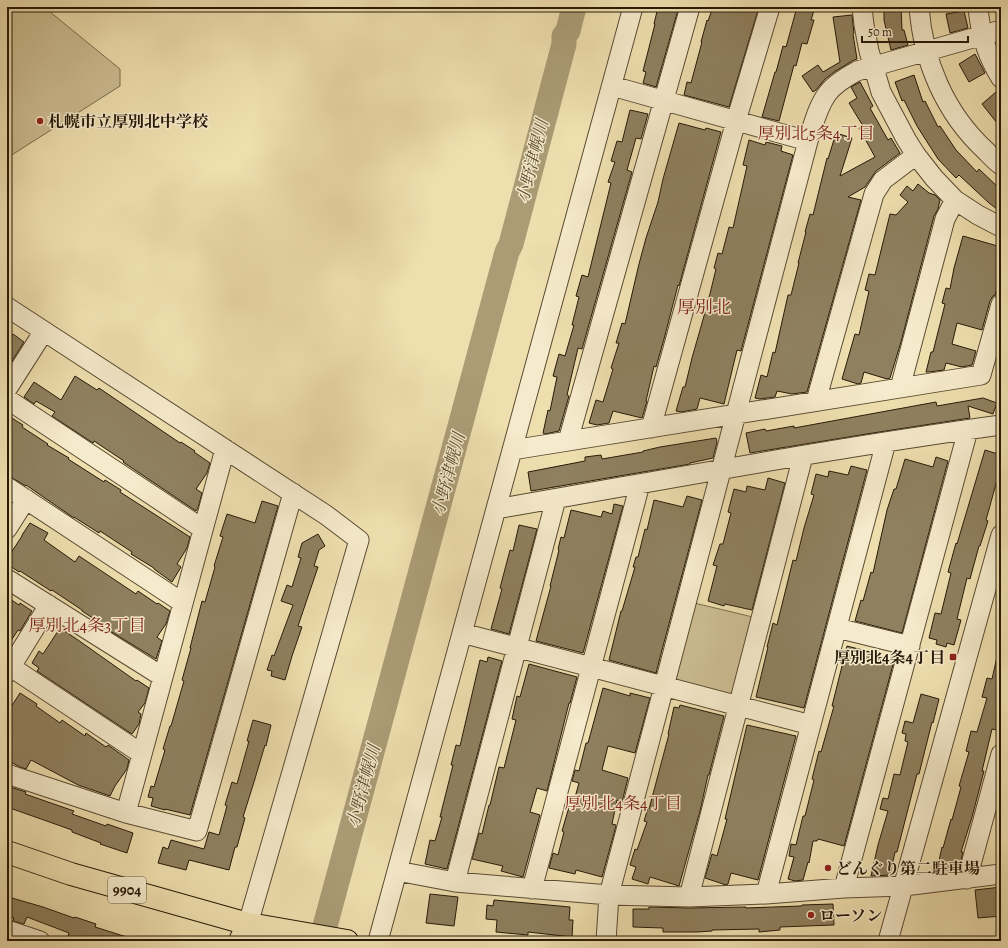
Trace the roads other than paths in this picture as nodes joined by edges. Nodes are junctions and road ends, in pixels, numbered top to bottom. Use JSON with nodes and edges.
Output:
{"nodes":[{"id":1,"x":633,"y":7,"type":"edge"},
{"id":2,"x":690,"y":7,"type":"edge"},
{"id":3,"x":770,"y":7,"type":"edge"},
{"id":4,"x":862,"y":7,"type":"edge"},
{"id":5,"x":919,"y":7,"type":"edge"},
{"id":6,"x":978,"y":7,"type":"edge"},
{"id":7,"x":992,"y":32,"type":"edge"},
{"id":8,"x":926,"y":51,"type":"junction"},
{"id":9,"x":873,"y":66,"type":"junction"},
{"id":10,"x":1001,"y":78,"type":"edge"},
{"id":11,"x":612,"y":86,"type":"junction"},
{"id":12,"x":664,"y":101,"type":"junction"},
{"id":13,"x":736,"y":122,"type":"junction"},
{"id":14,"x":808,"y":141,"type":"junction"},
{"id":15,"x":916,"y":154,"type":"junction"},
{"id":16,"x":1001,"y":165,"type":"edge"},
{"id":17,"x":955,"y":200,"type":"junction"},
{"id":18,"x":1001,"y":227,"type":"edge"},
{"id":19,"x":1001,"y":304,"type":"edge"},
{"id":20,"x":7,"y":307,"type":"edge"},
{"id":21,"x":44,"y":332,"type":"junction"},
{"id":22,"x":7,"y":388,"type":"edge"},
{"id":23,"x":900,"y":388,"type":"junction"},
{"id":24,"x":7,"y":399,"type":"edge"},
{"id":25,"x":816,"y":401,"type":"junction"},
{"id":26,"x":736,"y":414,"type":"junction"},
{"id":27,"x":1001,"y":425,"type":"edge"},
{"id":28,"x":650,"y":428,"type":"junction"},
{"id":29,"x":968,"y":430,"type":"junction"},
{"id":30,"x":568,"y":441,"type":"junction"},
{"id":31,"x":886,"y":442,"type":"junction"},
{"id":32,"x":225,"y":449,"type":"junction"},
{"id":33,"x":512,"y":450,"type":"junction"},
{"id":34,"x":803,"y":456,"type":"junction"},
{"id":35,"x":721,"y":470,"type":"junction"},
{"id":36,"x":640,"y":484,"type":"junction"},
{"id":37,"x":7,"y":487,"type":"edge"},
{"id":38,"x":292,"y":493,"type":"junction"},
{"id":39,"x":26,"y":499,"type":"junction"},
{"id":40,"x":556,"y":499,"type":"junction"},
{"id":41,"x":496,"y":509,"type":"junction"},
{"id":42,"x":7,"y":529,"type":"edge"},
{"id":43,"x":203,"y":529,"type":"junction"},
{"id":44,"x":1001,"y":535,"type":"edge"},
{"id":45,"x":7,"y":579,"type":"edge"},
{"id":46,"x":183,"y":603,"type":"junction"},
{"id":47,"x":49,"y":605,"type":"junction"},
{"id":48,"x":837,"y":628,"type":"junction"},
{"id":49,"x":462,"y":633,"type":"junction"},
{"id":50,"x":910,"y":646,"type":"junction"},
{"id":51,"x":517,"y":647,"type":"junction"},
{"id":52,"x":592,"y":667,"type":"junction"},
{"id":53,"x":9,"y":670,"type":"edge"},
{"id":54,"x":163,"y":677,"type":"junction"},
{"id":55,"x":664,"y":686,"type":"junction"},
{"id":56,"x":738,"y":705,"type":"junction"},
{"id":57,"x":811,"y":725,"type":"junction"},
{"id":58,"x":142,"y":754,"type":"junction"},
{"id":59,"x":1001,"y":754,"type":"edge"},
{"id":60,"x":7,"y":774,"type":"edge"},
{"id":61,"x":126,"y":813,"type":"junction"},
{"id":62,"x":7,"y":852,"type":"edge"},
{"id":63,"x":397,"y":871,"type":"junction"},
{"id":64,"x":1001,"y":874,"type":"edge"},
{"id":65,"x":967,"y":879,"type":"junction"},
{"id":66,"x":455,"y":882,"type":"junction"},
{"id":67,"x":904,"y":886,"type":"junction"},
{"id":68,"x":844,"y":888,"type":"junction"},
{"id":69,"x":532,"y":889,"type":"junction"},
{"id":70,"x":766,"y":894,"type":"junction"},
{"id":71,"x":609,"y":895,"type":"junction"},
{"id":72,"x":689,"y":897,"type":"junction"},
{"id":73,"x":7,"y":930,"type":"edge"},
{"id":74,"x":244,"y":935,"type":"edge"},
{"id":75,"x":40,"y":941,"type":"edge"},
{"id":76,"x":347,"y":941,"type":"edge"},
{"id":77,"x":378,"y":941,"type":"edge"},
{"id":78,"x":606,"y":941,"type":"edge"},
{"id":79,"x":888,"y":941,"type":"edge"}],
"edges":[{"from":1,"to":11,"type":"street"},
{"from":2,"to":12,"type":"street"},
{"from":3,"to":13,"type":"street"},
{"from":4,"to":9,"type":"street"},
{"from":5,"to":8,"type":"street"},
{"from":6,"to":7,"type":"street"},
{"from":7,"to":8,"type":"street"},
{"from":7,"to":10,"type":"street"},
{"from":8,"to":9,"type":"street"},
{"from":8,"to":16,"type":"street"},
{"from":9,"to":14,"type":"street"},
{"from":9,"to":15,"type":"street"},
{"from":11,"to":12,"type":"street"},
{"from":11,"to":33,"type":"street"},
{"from":12,"to":13,"type":"street"},
{"from":12,"to":30,"type":"street"},
{"from":13,"to":14,"type":"street"},
{"from":13,"to":28,"type":"street"},
{"from":14,"to":26,"type":"street"},
{"from":15,"to":17,"type":"street"},
{"from":15,"to":25,"type":"street"},
{"from":17,"to":18,"type":"street"},
{"from":17,"to":23,"type":"street"},
{"from":19,"to":23,"type":"street"},
{"from":20,"to":21,"type":"street"},
{"from":21,"to":22,"type":"street"},
{"from":21,"to":32,"type":"street"},
{"from":23,"to":25,"type":"street"},
{"from":24,"to":43,"type":"street"},
{"from":25,"to":26,"type":"street"},
{"from":26,"to":28,"type":"street"},
{"from":26,"to":35,"type":"street"},
{"from":27,"to":29,"type":"street"},
{"from":28,"to":30,"type":"street"},
{"from":29,"to":31,"type":"street"},
{"from":29,"to":50,"type":"street"},
{"from":30,"to":33,"type":"street"},
{"from":31,"to":34,"type":"street"},
{"from":31,"to":48,"type":"street"},
{"from":32,"to":38,"type":"street"},
{"from":32,"to":43,"type":"street"},
{"from":33,"to":41,"type":"street"},
{"from":34,"to":35,"type":"street"},
{"from":34,"to":56,"type":"street"},
{"from":35,"to":36,"type":"street"},
{"from":35,"to":55,"type":"street"},
{"from":36,"to":40,"type":"street"},
{"from":36,"to":52,"type":"street"},
{"from":37,"to":39,"type":"street"},
{"from":38,"to":61,"type":"street"},
{"from":38,"to":74,"type":"street"},
{"from":39,"to":42,"type":"street"},
{"from":39,"to":46,"type":"street"},
{"from":40,"to":41,"type":"street"},
{"from":40,"to":51,"type":"street"},
{"from":41,"to":49,"type":"street"},
{"from":43,"to":46,"type":"street"},
{"from":44,"to":67,"type":"street"},
{"from":45,"to":47,"type":"street"},
{"from":46,"to":54,"type":"street"},
{"from":47,"to":53,"type":"street"},
{"from":47,"to":54,"type":"street"},
{"from":48,"to":50,"type":"street"},
{"from":48,"to":57,"type":"street"},
{"from":49,"to":51,"type":"street"},
{"from":49,"to":63,"type":"street"},
{"from":50,"to":68,"type":"street"},
{"from":51,"to":52,"type":"street"},
{"from":51,"to":66,"type":"street"},
{"from":52,"to":55,"type":"street"},
{"from":52,"to":69,"type":"street"},
{"from":53,"to":58,"type":"street"},
{"from":54,"to":58,"type":"street"},
{"from":55,"to":56,"type":"street"},
{"from":55,"to":71,"type":"street"},
{"from":56,"to":57,"type":"street"},
{"from":56,"to":72,"type":"street"},
{"from":57,"to":70,"type":"street"},
{"from":58,"to":61,"type":"street"},
{"from":59,"to":65,"type":"street"},
{"from":60,"to":61,"type":"street"},
{"from":62,"to":74,"type":"main road","number":"9904"},
{"from":63,"to":66,"type":"street"},
{"from":63,"to":77,"type":"street"},
{"from":64,"to":65,"type":"street"},
{"from":65,"to":67,"type":"street"},
{"from":66,"to":69,"type":"street"},
{"from":67,"to":68,"type":"street"},
{"from":67,"to":79,"type":"street"},
{"from":68,"to":70,"type":"street"},
{"from":69,"to":71,"type":"street"},
{"from":70,"to":72,"type":"street"},
{"from":71,"to":72,"type":"street"},
{"from":71,"to":78,"type":"street"},
{"from":73,"to":75,"type":"street"},
{"from":74,"to":76,"type":"main road"}]}
